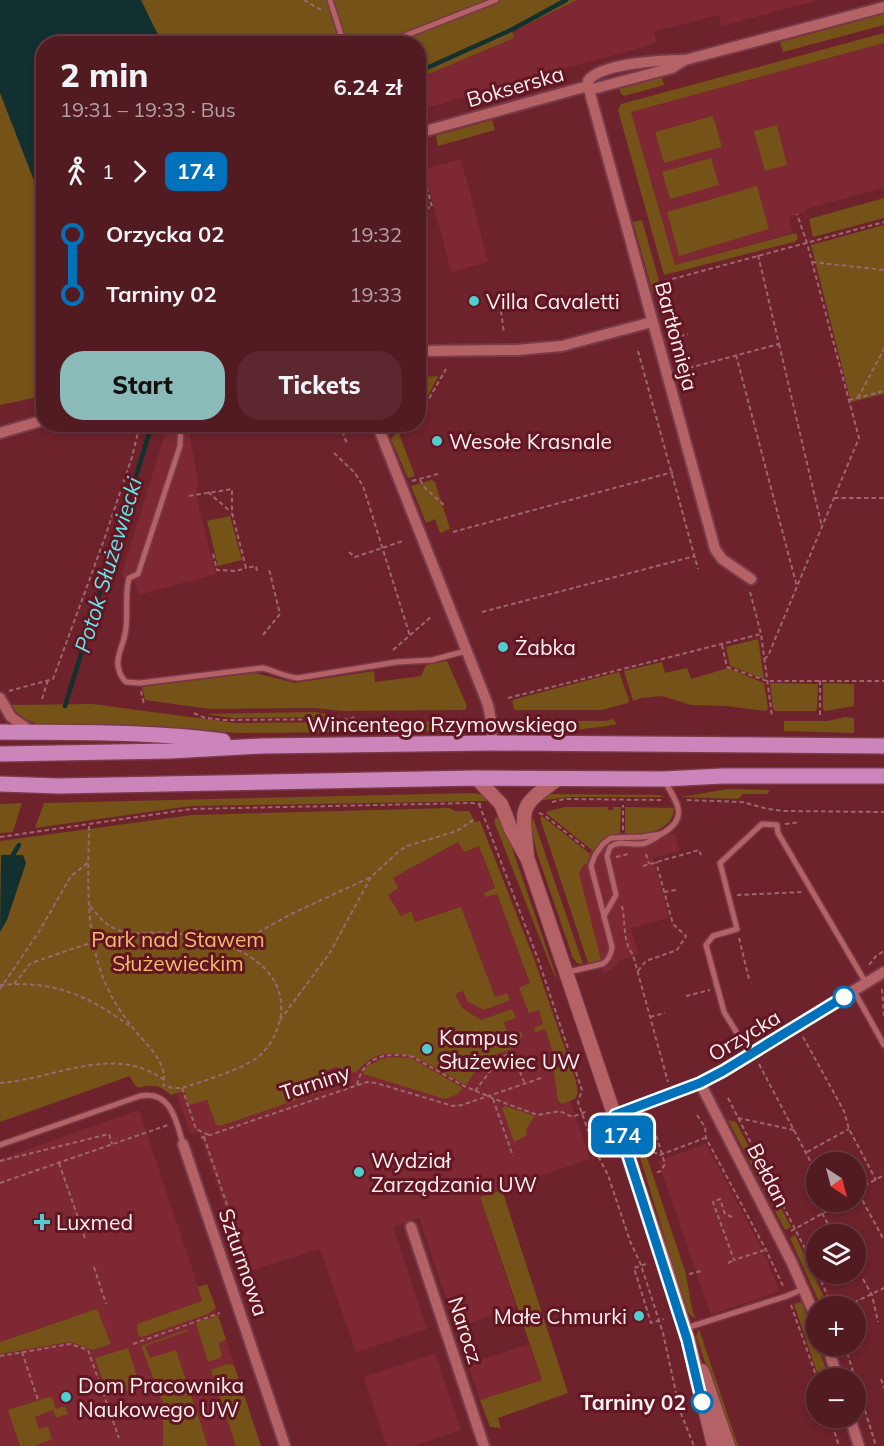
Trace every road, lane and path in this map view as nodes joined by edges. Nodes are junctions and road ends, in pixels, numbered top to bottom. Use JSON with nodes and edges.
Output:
{"nodes":[{"id":1,"x":304,"y":0,"type":"edge"},
{"id":2,"x":330,"y":0,"type":"edge"},
{"id":3,"x":496,"y":0,"type":"edge"},
{"id":4,"x":884,"y":7,"type":"edge"},
{"id":5,"x":334,"y":14,"type":"junction"},
{"id":6,"x":341,"y":36,"type":"edge"},
{"id":7,"x":404,"y":36,"type":"edge"},
{"id":8,"x":588,"y":88,"type":"junction"},
{"id":9,"x":426,"y":131,"type":"edge"},
{"id":10,"x":426,"y":179,"type":"edge"},
{"id":11,"x":426,"y":208,"type":"edge"},
{"id":12,"x":797,"y":214,"type":"dead end"},
{"id":13,"x":884,"y":222,"type":"edge"},
{"id":14,"x":807,"y":243,"type":"junction"},
{"id":15,"x":758,"y":255,"type":"junction"},
{"id":16,"x":812,"y":261,"type":"junction"},
{"id":17,"x":884,"y":270,"type":"edge"},
{"id":18,"x":665,"y":281,"type":"dead end"},
{"id":19,"x":501,"y":311,"type":"dead end"},
{"id":20,"x":652,"y":322,"type":"junction"},
{"id":21,"x":504,"y":333,"type":"dead end"},
{"id":22,"x":688,"y":334,"type":"dead end"},
{"id":23,"x":680,"y":336,"type":"dead end"},
{"id":24,"x":779,"y":344,"type":"junction"},
{"id":25,"x":884,"y":349,"type":"edge"},
{"id":26,"x":426,"y":351,"type":"edge"},
{"id":27,"x":638,"y":351,"type":"dead end"},
{"id":28,"x":736,"y":355,"type":"junction"},
{"id":29,"x":689,"y":368,"type":"dead end"},
{"id":30,"x":446,"y":369,"type":"dead end"},
{"id":31,"x":884,"y":391,"type":"edge"},
{"id":32,"x":858,"y":398,"type":"junction"},
{"id":33,"x":849,"y":400,"type":"junction"},
{"id":34,"x":426,"y":404,"type":"edge"},
{"id":35,"x":36,"y":422,"type":"edge"},
{"id":36,"x":138,"y":432,"type":"edge"},
{"id":37,"x":181,"y":432,"type":"edge"},
{"id":38,"x":343,"y":432,"type":"edge"},
{"id":39,"x":380,"y":432,"type":"edge"},
{"id":40,"x":0,"y":433,"type":"edge"},
{"id":41,"x":347,"y":444,"type":"dead end"},
{"id":42,"x":334,"y":453,"type":"dead end"},
{"id":43,"x":673,"y":472,"type":"junction"},
{"id":44,"x":438,"y":474,"type":"dead end"},
{"id":45,"x":208,"y":492,"type":"junction"},
{"id":46,"x":189,"y":496,"type":"dead end"},
{"id":47,"x":834,"y":498,"type":"junction"},
{"id":48,"x":884,"y":498,"type":"edge"},
{"id":49,"x":445,"y":506,"type":"dead end"},
{"id":50,"x":232,"y":513,"type":"junction"},
{"id":51,"x":822,"y":527,"type":"junction"},
{"id":52,"x":453,"y":532,"type":"dead end"},
{"id":53,"x":403,"y":541,"type":"dead end"},
{"id":54,"x":383,"y":549,"type":"junction"},
{"id":55,"x":349,"y":552,"type":"dead end"},
{"id":56,"x":213,"y":554,"type":"dead end"},
{"id":57,"x":695,"y":556,"type":"junction"},
{"id":58,"x":246,"y":568,"type":"junction"},
{"id":59,"x":269,"y":569,"type":"dead end"},
{"id":60,"x":698,"y":569,"type":"dead end"},
{"id":61,"x":257,"y":571,"type":"dead end"},
{"id":62,"x":748,"y":577,"type":"joint"},
{"id":63,"x":797,"y":587,"type":"junction"},
{"id":64,"x":482,"y":612,"type":"dead end"},
{"id":65,"x":432,"y":616,"type":"dead end"},
{"id":66,"x":761,"y":634,"type":"junction"},
{"id":67,"x":263,"y":635,"type":"dead end"},
{"id":68,"x":410,"y":636,"type":"junction"},
{"id":69,"x":722,"y":645,"type":"junction"},
{"id":70,"x":393,"y":650,"type":"dead end"},
{"id":71,"x":467,"y":651,"type":"junction"},
{"id":72,"x":764,"y":659,"type":"junction"},
{"id":73,"x":48,"y":680,"type":"junction"},
{"id":74,"x":820,"y":680,"type":"junction"},
{"id":75,"x":767,"y":681,"type":"junction"},
{"id":76,"x":884,"y":681,"type":"edge"},
{"id":77,"x":141,"y":689,"type":"dead end"},
{"id":78,"x":5,"y":695,"type":"edge"},
{"id":79,"x":508,"y":698,"type":"dead end"},
{"id":80,"x":42,"y":699,"type":"dead end"},
{"id":81,"x":144,"y":705,"type":"dead end"},
{"id":82,"x":194,"y":713,"type":"dead end"},
{"id":83,"x":357,"y":716,"type":"dead end"},
{"id":84,"x":772,"y":716,"type":"dead end"},
{"id":85,"x":820,"y":716,"type":"dead end"},
{"id":86,"x":0,"y":732,"type":"edge"},
{"id":87,"x":32,"y":732,"type":"junction"},
{"id":88,"x":492,"y":743,"type":"junction"},
{"id":89,"x":262,"y":746,"type":"junction"},
{"id":90,"x":884,"y":746,"type":"edge"},
{"id":91,"x":0,"y":754,"type":"edge"},
{"id":92,"x":476,"y":777,"type":"junction"},
{"id":93,"x":884,"y":777,"type":"edge"},
{"id":94,"x":559,"y":778,"type":"junction"},
{"id":95,"x":663,"y":779,"type":"junction"},
{"id":96,"x":0,"y":784,"type":"edge"},
{"id":97,"x":59,"y":786,"type":"junction"},
{"id":98,"x":0,"y":792,"type":"edge"},
{"id":99,"x":670,"y":800,"type":"dead end"},
{"id":100,"x":681,"y":800,"type":"dead end"},
{"id":101,"x":547,"y":803,"type":"dead end"},
{"id":102,"x":479,"y":804,"type":"junction"},
{"id":103,"x":489,"y":804,"type":"dead end"},
{"id":104,"x":623,"y":805,"type":"dead end"},
{"id":105,"x":535,"y":812,"type":"dead end"},
{"id":106,"x":884,"y":812,"type":"edge"},
{"id":107,"x":476,"y":818,"type":"dead end"},
{"id":108,"x":800,"y":822,"type":"dead end"},
{"id":109,"x":777,"y":825,"type":"junction"},
{"id":110,"x":89,"y":826,"type":"dead end"},
{"id":111,"x":661,"y":834,"type":"junction"},
{"id":112,"x":622,"y":835,"type":"dead end"},
{"id":113,"x":0,"y":837,"type":"edge"},
{"id":114,"x":645,"y":850,"type":"dead end"},
{"id":115,"x":592,"y":853,"type":"dead end"},
{"id":116,"x":701,"y":855,"type":"dead end"},
{"id":117,"x":528,"y":860,"type":"junction"},
{"id":118,"x":89,"y":862,"type":"junction"},
{"id":119,"x":656,"y":862,"type":"junction"},
{"id":120,"x":649,"y":864,"type":"junction"},
{"id":121,"x":643,"y":866,"type":"dead end"},
{"id":122,"x":371,"y":877,"type":"junction"},
{"id":123,"x":811,"y":889,"type":"junction"},
{"id":124,"x":676,"y":890,"type":"dead end"},
{"id":125,"x":664,"y":892,"type":"junction"},
{"id":126,"x":728,"y":896,"type":"junction"},
{"id":127,"x":621,"y":903,"type":"dead end"},
{"id":128,"x":90,"y":906,"type":"junction"},
{"id":129,"x":604,"y":916,"type":"junction"},
{"id":130,"x":736,"y":929,"type":"junction"},
{"id":131,"x":131,"y":933,"type":"junction"},
{"id":132,"x":94,"y":942,"type":"junction"},
{"id":133,"x":232,"y":947,"type":"junction"},
{"id":134,"x":884,"y":951,"type":"edge"},
{"id":135,"x":869,"y":965,"type":"dead end"},
{"id":136,"x":638,"y":972,"type":"junction"},
{"id":137,"x":884,"y":972,"type":"edge"},
{"id":138,"x":566,"y":973,"type":"junction"},
{"id":139,"x":749,"y":979,"type":"dead end"},
{"id":140,"x":866,"y":983,"type":"junction"},
{"id":141,"x":14,"y":984,"type":"junction"},
{"id":142,"x":1,"y":986,"type":"edge"},
{"id":143,"x":717,"y":988,"type":"junction"},
{"id":144,"x":882,"y":989,"type":"dead end"},
{"id":145,"x":853,"y":991,"type":"junction"},
{"id":146,"x":686,"y":996,"type":"dead end"},
{"id":147,"x":665,"y":1013,"type":"dead end"},
{"id":148,"x":884,"y":1016,"type":"edge"},
{"id":149,"x":650,"y":1017,"type":"junction"},
{"id":150,"x":280,"y":1020,"type":"junction"},
{"id":151,"x":134,"y":1030,"type":"junction"},
{"id":152,"x":803,"y":1037,"type":"dead end"},
{"id":153,"x":884,"y":1045,"type":"edge"},
{"id":154,"x":750,"y":1054,"type":"junction"},
{"id":155,"x":759,"y":1064,"type":"dead end"},
{"id":156,"x":544,"y":1077,"type":"dead end"},
{"id":157,"x":164,"y":1080,"type":"junction"},
{"id":158,"x":668,"y":1082,"type":"dead end"},
{"id":159,"x":0,"y":1083,"type":"edge"},
{"id":160,"x":524,"y":1083,"type":"junction"},
{"id":161,"x":700,"y":1083,"type":"junction"},
{"id":162,"x":357,"y":1085,"type":"junction"},
{"id":163,"x":182,"y":1088,"type":"junction"},
{"id":164,"x":475,"y":1091,"type":"junction"},
{"id":165,"x":487,"y":1096,"type":"junction"},
{"id":166,"x":728,"y":1098,"type":"dead end"},
{"id":167,"x":493,"y":1099,"type":"junction"},
{"id":168,"x":588,"y":1111,"type":"dead end"},
{"id":169,"x":582,"y":1113,"type":"junction"},
{"id":170,"x":615,"y":1115,"type":"junction"},
{"id":171,"x":697,"y":1115,"type":"dead end"},
{"id":172,"x":738,"y":1118,"type":"junction"},
{"id":173,"x":168,"y":1125,"type":"dead end"},
{"id":174,"x":645,"y":1126,"type":"dead end"},
{"id":175,"x":794,"y":1130,"type":"junction"},
{"id":176,"x":849,"y":1130,"type":"junction"},
{"id":177,"x":209,"y":1135,"type":"junction"},
{"id":178,"x":706,"y":1138,"type":"junction"},
{"id":179,"x":112,"y":1144,"type":"junction"},
{"id":180,"x":183,"y":1144,"type":"joint"},
{"id":181,"x":0,"y":1145,"type":"edge"},
{"id":182,"x":646,"y":1149,"type":"dead end"},
{"id":183,"x":808,"y":1152,"type":"edge"},
{"id":184,"x":806,"y":1153,"type":"edge"},
{"id":185,"x":662,"y":1155,"type":"junction"},
{"id":186,"x":513,"y":1156,"type":"dead end"},
{"id":187,"x":0,"y":1161,"type":"edge"},
{"id":188,"x":59,"y":1163,"type":"junction"},
{"id":189,"x":655,"y":1173,"type":"dead end"},
{"id":190,"x":884,"y":1175,"type":"edge"},
{"id":191,"x":876,"y":1180,"type":"junction"},
{"id":192,"x":0,"y":1183,"type":"edge"},
{"id":193,"x":866,"y":1185,"type":"edge"},
{"id":194,"x":866,"y":1210,"type":"edge"},
{"id":195,"x":822,"y":1213,"type":"joint"},
{"id":196,"x":732,"y":1217,"type":"dead end"},
{"id":197,"x":828,"y":1224,"type":"edge"},
{"id":198,"x":411,"y":1227,"type":"dead end"},
{"id":199,"x":795,"y":1228,"type":"junction"},
{"id":200,"x":884,"y":1240,"type":"edge"},
{"id":201,"x":86,"y":1241,"type":"dead end"},
{"id":202,"x":766,"y":1250,"type":"junction"},
{"id":203,"x":806,"y":1250,"type":"edge"},
{"id":204,"x":245,"y":1258,"type":"dead end"},
{"id":205,"x":734,"y":1260,"type":"junction"},
{"id":206,"x":728,"y":1263,"type":"dead end"},
{"id":207,"x":646,"y":1264,"type":"dead end"},
{"id":208,"x":641,"y":1265,"type":"junction"},
{"id":209,"x":94,"y":1267,"type":"dead end"},
{"id":210,"x":702,"y":1271,"type":"dead end"},
{"id":211,"x":689,"y":1274,"type":"dead end"},
{"id":212,"x":866,"y":1284,"type":"edge"},
{"id":213,"x":884,"y":1288,"type":"edge"},
{"id":214,"x":803,"y":1289,"type":"junction"},
{"id":215,"x":872,"y":1295,"type":"junction"},
{"id":216,"x":787,"y":1296,"type":"junction"},
{"id":217,"x":806,"y":1296,"type":"edge"},
{"id":218,"x":866,"y":1298,"type":"edge"},
{"id":219,"x":106,"y":1304,"type":"dead end"},
{"id":220,"x":220,"y":1312,"type":"dead end"},
{"id":221,"x":664,"y":1319,"type":"dead end"},
{"id":222,"x":659,"y":1320,"type":"junction"},
{"id":223,"x":878,"y":1322,"type":"dead end"},
{"id":224,"x":686,"y":1334,"type":"junction"},
{"id":225,"x":134,"y":1344,"type":"dead end"},
{"id":226,"x":22,"y":1352,"type":"junction"},
{"id":227,"x":0,"y":1356,"type":"edge"},
{"id":228,"x":848,"y":1356,"type":"edge"},
{"id":229,"x":813,"y":1368,"type":"edge"},
{"id":230,"x":881,"y":1378,"type":"dead end"},
{"id":231,"x":884,"y":1388,"type":"edge"},
{"id":232,"x":38,"y":1400,"type":"dead end"},
{"id":233,"x":833,"y":1428,"type":"edge"},
{"id":234,"x":853,"y":1428,"type":"edge"},
{"id":235,"x":119,"y":1438,"type":"dead end"},
{"id":236,"x":285,"y":1446,"type":"edge"},
{"id":237,"x":484,"y":1446,"type":"edge"},
{"id":238,"x":694,"y":1446,"type":"edge"},
{"id":239,"x":714,"y":1446,"type":"edge"},
{"id":240,"x":728,"y":1446,"type":"edge"},
{"id":241,"x":839,"y":1446,"type":"edge"},
{"id":242,"x":859,"y":1446,"type":"edge"},
{"id":243,"x":876,"y":1446,"type":"edge"}],
"edges":[{"from":1,"to":5,"type":"path"},
{"from":2,"to":5,"type":"lane"},
{"from":3,"to":7,"type":"lane"},
{"from":4,"to":8,"type":"street","name":"Bokserska"},
{"from":5,"to":6,"type":"lane"},
{"from":8,"to":9,"type":"street","name":"Bokserska"},
{"from":8,"to":20,"type":"street","name":"Bartłomieja"},
{"from":10,"to":11,"type":"path"},
{"from":12,"to":14,"type":"path"},
{"from":13,"to":14,"type":"path"},
{"from":14,"to":15,"type":"path"},
{"from":14,"to":16,"type":"path"},
{"from":15,"to":18,"type":"path"},
{"from":15,"to":24,"type":"path"},
{"from":16,"to":17,"type":"path"},
{"from":16,"to":33,"type":"path"},
{"from":19,"to":21,"type":"path"},
{"from":20,"to":26,"type":"street"},
{"from":20,"to":62,"type":"street","name":"Bartłomieja"},
{"from":22,"to":23,"type":"path"},
{"from":24,"to":28,"type":"path"},
{"from":24,"to":51,"type":"path"},
{"from":25,"to":32,"type":"path"},
{"from":27,"to":43,"type":"path"},
{"from":28,"to":29,"type":"path"},
{"from":28,"to":63,"type":"path"},
{"from":30,"to":34,"type":"path"},
{"from":31,"to":32,"type":"path"},
{"from":32,"to":33,"type":"path"},
{"from":33,"to":47,"type":"path"},
{"from":35,"to":40,"type":"street"},
{"from":36,"to":73,"type":"path"},
{"from":37,"to":71,"type":"lane"},
{"from":38,"to":41,"type":"path"},
{"from":39,"to":71,"type":"street"},
{"from":42,"to":54,"type":"path"},
{"from":43,"to":52,"type":"path"},
{"from":43,"to":57,"type":"path"},
{"from":44,"to":49,"type":"path"},
{"from":45,"to":46,"type":"path"},
{"from":45,"to":50,"type":"path"},
{"from":45,"to":50,"type":"path"},
{"from":47,"to":48,"type":"path"},
{"from":47,"to":51,"type":"path"},
{"from":50,"to":58,"type":"path"},
{"from":51,"to":63,"type":"path"},
{"from":53,"to":54,"type":"path"},
{"from":54,"to":55,"type":"path"},
{"from":54,"to":68,"type":"path"},
{"from":56,"to":58,"type":"path"},
{"from":57,"to":60,"type":"path"},
{"from":57,"to":64,"type":"path"},
{"from":58,"to":61,"type":"path"},
{"from":59,"to":67,"type":"path"},
{"from":62,"to":66,"type":"path"},
{"from":63,"to":72,"type":"path"},
{"from":65,"to":68,"type":"path"},
{"from":66,"to":69,"type":"path"},
{"from":66,"to":72,"type":"path"},
{"from":68,"to":70,"type":"path"},
{"from":69,"to":75,"type":"path"},
{"from":69,"to":79,"type":"path"},
{"from":71,"to":88,"type":"street"},
{"from":72,"to":75,"type":"path"},
{"from":73,"to":78,"type":"path"},
{"from":73,"to":80,"type":"path"},
{"from":74,"to":75,"type":"path"},
{"from":74,"to":76,"type":"path"},
{"from":74,"to":85,"type":"path"},
{"from":75,"to":84,"type":"path"},
{"from":77,"to":81,"type":"path"},
{"from":78,"to":87,"type":"street"},
{"from":82,"to":83,"type":"path"},
{"from":86,"to":87,"type":"main road"},
{"from":87,"to":89,"type":"main road"},
{"from":88,"to":89,"type":"main road","name":"Wincentego Rzymowskiego"},
{"from":88,"to":90,"type":"main road","name":"Wincentego Rzymowskiego"},
{"from":89,"to":91,"type":"main road","name":"Wincentego Rzymowskiego"},
{"from":92,"to":94,"type":"main road"},
{"from":92,"to":97,"type":"main road"},
{"from":92,"to":117,"type":"street"},
{"from":93,"to":95,"type":"main road"},
{"from":94,"to":95,"type":"main road"},
{"from":94,"to":117,"type":"street"},
{"from":95,"to":111,"type":"lane"},
{"from":96,"to":97,"type":"main road"},
{"from":97,"to":98,"type":"main road"},
{"from":99,"to":101,"type":"path"},
{"from":100,"to":106,"type":"path"},
{"from":102,"to":103,"type":"path"},
{"from":102,"to":113,"type":"path"},
{"from":102,"to":169,"type":"path"},
{"from":104,"to":112,"type":"path"},
{"from":105,"to":115,"type":"path"},
{"from":107,"to":122,"type":"path"},
{"from":108,"to":109,"type":"path"},
{"from":109,"to":123,"type":"lane"},
{"from":109,"to":126,"type":"lane"},
{"from":110,"to":118,"type":"path"},
{"from":111,"to":129,"type":"lane"},
{"from":111,"to":129,"type":"lane"},
{"from":114,"to":120,"type":"path"},
{"from":116,"to":119,"type":"path"},
{"from":117,"to":138,"type":"street"},
{"from":118,"to":128,"type":"path"},
{"from":118,"to":142,"type":"path"},
{"from":119,"to":120,"type":"path"},
{"from":119,"to":125,"type":"path"},
{"from":120,"to":121,"type":"path"},
{"from":122,"to":133,"type":"path"},
{"from":122,"to":150,"type":"path"},
{"from":123,"to":126,"type":"path"},
{"from":123,"to":140,"type":"lane"},
{"from":124,"to":125,"type":"path"},
{"from":125,"to":136,"type":"path"},
{"from":126,"to":130,"type":"lane"},
{"from":127,"to":136,"type":"path"},
{"from":128,"to":131,"type":"path"},
{"from":128,"to":132,"type":"path"},
{"from":129,"to":138,"type":"lane"},
{"from":130,"to":139,"type":"path"},
{"from":130,"to":143,"type":"lane"},
{"from":131,"to":132,"type":"path"},
{"from":131,"to":133,"type":"path"},
{"from":132,"to":141,"type":"path"},
{"from":132,"to":151,"type":"path"},
{"from":133,"to":150,"type":"path"},
{"from":134,"to":135,"type":"path"},
{"from":136,"to":149,"type":"path"},
{"from":137,"to":140,"type":"street","name":"Orzycka"},
{"from":138,"to":170,"type":"street"},
{"from":140,"to":145,"type":"street","name":"Orzycka"},
{"from":141,"to":142,"type":"path"},
{"from":141,"to":151,"type":"path"},
{"from":143,"to":146,"type":"path"},
{"from":143,"to":154,"type":"lane"},
{"from":144,"to":148,"type":"path"},
{"from":145,"to":153,"type":"lane"},
{"from":145,"to":154,"type":"street","name":"Orzycka"},
{"from":147,"to":149,"type":"path"},
{"from":149,"to":158,"type":"path"},
{"from":150,"to":163,"type":"path"},
{"from":151,"to":157,"type":"path"},
{"from":152,"to":176,"type":"path"},
{"from":154,"to":161,"type":"street","name":"Orzycka"},
{"from":155,"to":175,"type":"path"},
{"from":156,"to":160,"type":"path","name":"Tarniny"},
{"from":157,"to":159,"type":"path"},
{"from":157,"to":163,"type":"path"},
{"from":160,"to":164,"type":"path"},
{"from":160,"to":165,"type":"path","name":"Tarniny"},
{"from":161,"to":170,"type":"street","name":"Orzycka"},
{"from":161,"to":214,"type":"street","name":"Bełdan"},
{"from":162,"to":164,"type":"path"},
{"from":162,"to":165,"type":"path","name":"Tarniny"},
{"from":162,"to":177,"type":"path","name":"Tarniny"},
{"from":163,"to":177,"type":"path"},
{"from":164,"to":165,"type":"path"},
{"from":165,"to":167,"type":"path"},
{"from":166,"to":172,"type":"path"},
{"from":167,"to":169,"type":"path"},
{"from":167,"to":186,"type":"path"},
{"from":168,"to":169,"type":"path"},
{"from":169,"to":208,"type":"path"},
{"from":170,"to":224,"type":"street"},
{"from":171,"to":178,"type":"path"},
{"from":172,"to":175,"type":"path"},
{"from":172,"to":199,"type":"path"},
{"from":173,"to":179,"type":"path"},
{"from":174,"to":185,"type":"path"},
{"from":175,"to":184,"type":"path"},
{"from":176,"to":183,"type":"path"},
{"from":176,"to":191,"type":"path"},
{"from":177,"to":204,"type":"path","name":"Tarniny"},
{"from":178,"to":185,"type":"path"},
{"from":178,"to":202,"type":"path"},
{"from":179,"to":187,"type":"path"},
{"from":179,"to":188,"type":"path"},
{"from":180,"to":181,"type":"lane","name":"Szturmowa"},
{"from":180,"to":236,"type":"street","name":"Szturmowa"},
{"from":182,"to":185,"type":"path"},
{"from":185,"to":189,"type":"path"},
{"from":188,"to":192,"type":"path"},
{"from":188,"to":201,"type":"path"},
{"from":190,"to":191,"type":"path"},
{"from":191,"to":193,"type":"path"},
{"from":194,"to":200,"type":"path"},
{"from":195,"to":197,"type":"path"},
{"from":195,"to":199,"type":"path"},
{"from":196,"to":205,"type":"path"},
{"from":198,"to":237,"type":"street","name":"Narocz"},
{"from":199,"to":203,"type":"path"},
{"from":202,"to":205,"type":"path"},
{"from":202,"to":216,"type":"path"},
{"from":205,"to":206,"type":"path"},
{"from":207,"to":208,"type":"path"},
{"from":208,"to":222,"type":"path"},
{"from":208,"to":222,"type":"path"},
{"from":209,"to":219,"type":"path"},
{"from":210,"to":211,"type":"path"},
{"from":212,"to":215,"type":"path"},
{"from":213,"to":215,"type":"path"},
{"from":214,"to":216,"type":"lane"},
{"from":214,"to":217,"type":"street","name":"Bełdan"},
{"from":215,"to":218,"type":"path"},
{"from":215,"to":223,"type":"path"},
{"from":216,"to":224,"type":"lane"},
{"from":216,"to":229,"type":"path"},
{"from":220,"to":225,"type":"path"},
{"from":221,"to":222,"type":"path"},
{"from":222,"to":238,"type":"path"},
{"from":224,"to":239,"type":"street"},
{"from":224,"to":240,"type":"street"},
{"from":226,"to":227,"type":"path"},
{"from":226,"to":232,"type":"path"},
{"from":226,"to":235,"type":"path"},
{"from":228,"to":243,"type":"path"},
{"from":230,"to":231,"type":"path"},
{"from":233,"to":241,"type":"path"},
{"from":234,"to":242,"type":"street"}]}
